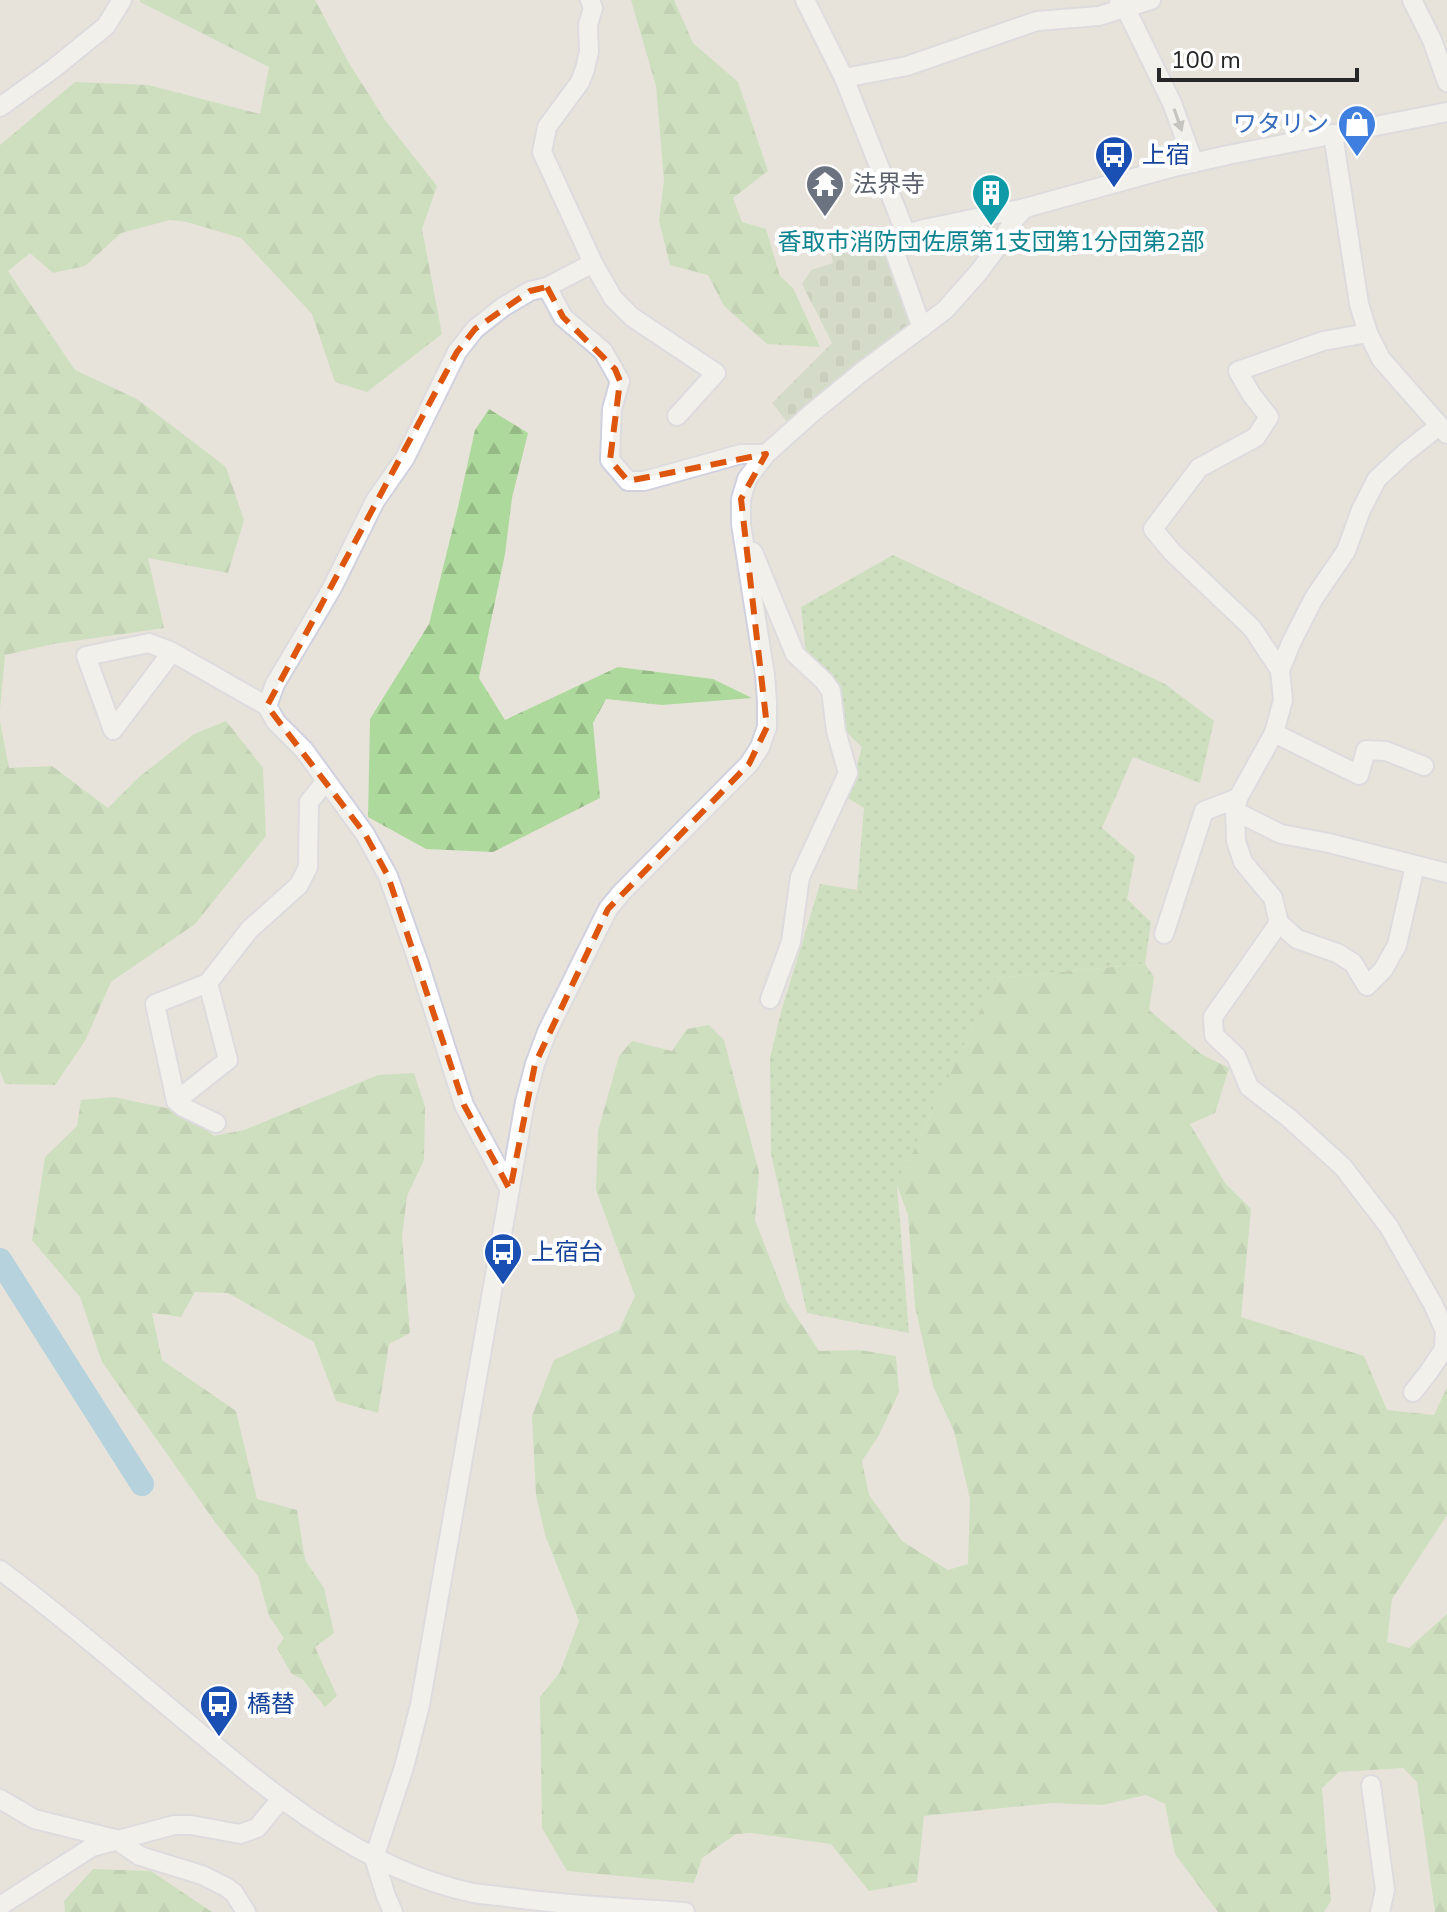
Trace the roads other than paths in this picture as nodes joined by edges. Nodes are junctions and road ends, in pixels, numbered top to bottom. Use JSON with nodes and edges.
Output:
{"nodes":[{"id":1,"x":122,"y":0,"type":"edge"},
{"id":2,"x":590,"y":0,"type":"edge"},
{"id":3,"x":805,"y":0,"type":"edge"},
{"id":4,"x":1151,"y":0,"type":"edge"},
{"id":5,"x":1412,"y":0,"type":"edge"},
{"id":6,"x":1122,"y":4,"type":"edge"},
{"id":7,"x":844,"y":78,"type":"junction"},
{"id":8,"x":1447,"y":82,"type":"edge"},
{"id":9,"x":0,"y":107,"type":"edge"},
{"id":10,"x":1447,"y":112,"type":"edge"},
{"id":11,"x":1333,"y":134,"type":"junction"},
{"id":12,"x":1194,"y":163,"type":"junction"},
{"id":13,"x":1025,"y":208,"type":"junction"},
{"id":14,"x":906,"y":234,"type":"junction"},
{"id":15,"x":593,"y":263,"type":"junction"},
{"id":16,"x":547,"y":287,"type":"junction"},
{"id":17,"x":922,"y":328,"type":"junction"},
{"id":18,"x":1368,"y":333,"type":"junction"},
{"id":19,"x":677,"y":416,"type":"dead end"},
{"id":20,"x":1443,"y":430,"type":"edge"},
{"id":21,"x":766,"y":454,"type":"junction"},
{"id":22,"x":741,"y":524,"type":"junction"},
{"id":23,"x":172,"y":652,"type":"junction"},
{"id":24,"x":1280,"y":670,"type":"junction"},
{"id":25,"x":267,"y":706,"type":"junction"},
{"id":26,"x":1274,"y":733,"type":"junction"},
{"id":27,"x":1424,"y":766,"type":"dead end"},
{"id":28,"x":326,"y":781,"type":"junction"},
{"id":29,"x":1236,"y":805,"type":"junction"},
{"id":30,"x":1415,"y":866,"type":"junction"},
{"id":31,"x":1447,"y":873,"type":"edge"},
{"id":32,"x":1279,"y":923,"type":"junction"},
{"id":33,"x":1164,"y":934,"type":"dead end"},
{"id":34,"x":208,"y":983,"type":"junction"},
{"id":35,"x":770,"y":999,"type":"dead end"},
{"id":36,"x":176,"y":1101,"type":"junction"},
{"id":37,"x":216,"y":1123,"type":"dead end"},
{"id":38,"x":510,"y":1190,"type":"junction"},
{"id":39,"x":1413,"y":1392,"type":"dead end"},
{"id":40,"x":0,"y":1570,"type":"edge"},
{"id":41,"x":1371,"y":1785,"type":"dead end"},
{"id":42,"x":0,"y":1799,"type":"edge"},
{"id":43,"x":281,"y":1799,"type":"junction"},
{"id":44,"x":115,"y":1839,"type":"junction"},
{"id":45,"x":374,"y":1858,"type":"junction"},
{"id":46,"x":0,"y":1906,"type":"edge"},
{"id":47,"x":246,"y":1912,"type":"edge"},
{"id":48,"x":393,"y":1912,"type":"edge"},
{"id":49,"x":685,"y":1912,"type":"edge"},
{"id":50,"x":1380,"y":1912,"type":"edge"}],
"edges":[{"from":1,"to":9,"type":"street"},
{"from":2,"to":15,"type":"street"},
{"from":3,"to":7,"type":"street"},
{"from":4,"to":6,"type":"street"},
{"from":5,"to":8,"type":"street"},
{"from":6,"to":7,"type":"street"},
{"from":6,"to":12,"type":"street","one_way":true},
{"from":7,"to":14,"type":"street"},
{"from":10,"to":11,"type":"street"},
{"from":11,"to":12,"type":"street"},
{"from":11,"to":18,"type":"street"},
{"from":12,"to":13,"type":"street"},
{"from":13,"to":14,"type":"street"},
{"from":13,"to":17,"type":"street"},
{"from":14,"to":17,"type":"street"},
{"from":15,"to":16,"type":"street"},
{"from":15,"to":19,"type":"street"},
{"from":16,"to":21,"type":"street"},
{"from":16,"to":25,"type":"street"},
{"from":17,"to":21,"type":"street"},
{"from":18,"to":20,"type":"street"},
{"from":18,"to":24,"type":"street"},
{"from":20,"to":24,"type":"street"},
{"from":21,"to":22,"type":"street"},
{"from":22,"to":35,"type":"street"},
{"from":22,"to":38,"type":"street"},
{"from":23,"to":23,"type":"street"},
{"from":23,"to":25,"type":"street"},
{"from":24,"to":26,"type":"street"},
{"from":25,"to":28,"type":"street"},
{"from":26,"to":27,"type":"street"},
{"from":26,"to":29,"type":"street"},
{"from":28,"to":34,"type":"street"},
{"from":28,"to":38,"type":"street"},
{"from":29,"to":30,"type":"street"},
{"from":29,"to":32,"type":"street"},
{"from":29,"to":33,"type":"street"},
{"from":30,"to":31,"type":"street"},
{"from":30,"to":32,"type":"street"},
{"from":32,"to":39,"type":"street"},
{"from":34,"to":36,"type":"street"},
{"from":34,"to":36,"type":"street"},
{"from":36,"to":37,"type":"street"},
{"from":38,"to":45,"type":"street"},
{"from":40,"to":43,"type":"street"},
{"from":41,"to":50,"type":"street"},
{"from":42,"to":44,"type":"street"},
{"from":43,"to":44,"type":"street"},
{"from":43,"to":45,"type":"street"},
{"from":44,"to":46,"type":"street"},
{"from":44,"to":47,"type":"street"},
{"from":45,"to":48,"type":"street"},
{"from":45,"to":49,"type":"street"}]}
